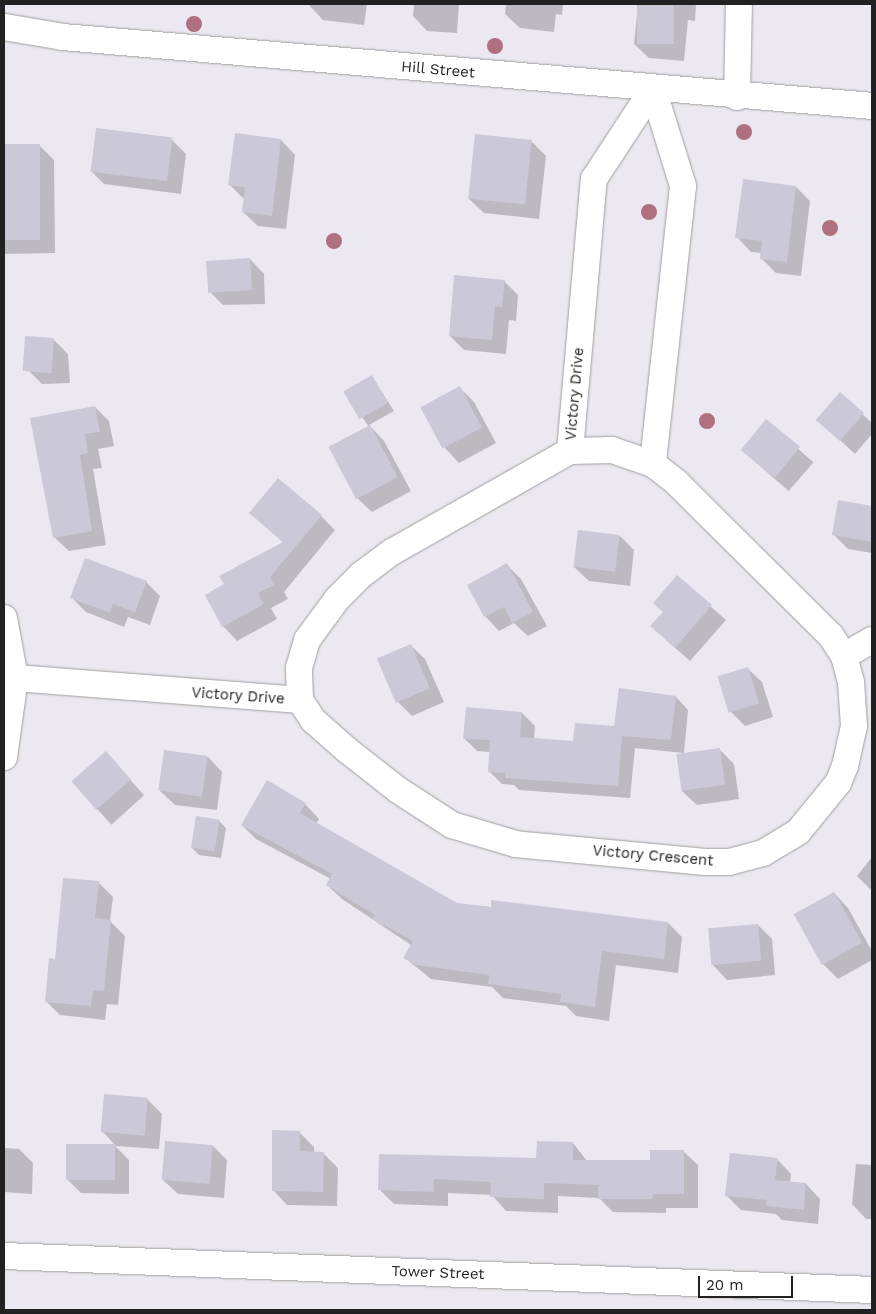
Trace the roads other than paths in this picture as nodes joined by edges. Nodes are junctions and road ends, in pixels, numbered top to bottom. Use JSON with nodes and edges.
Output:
{"nodes":[{"id":1,"x":739,"y":4,"type":"edge"},
{"id":2,"x":4,"y":27,"type":"edge"},
{"id":3,"x":653,"y":89,"type":"junction"},
{"id":4,"x":737,"y":97,"type":"junction"},
{"id":5,"x":872,"y":106,"type":"edge"},
{"id":6,"x":570,"y":451,"type":"junction"},
{"id":7,"x":654,"y":464,"type":"junction"},
{"id":8,"x":4,"y":618,"type":"edge"},
{"id":9,"x":872,"y":640,"type":"edge"},
{"id":10,"x":844,"y":656,"type":"junction"},
{"id":11,"x":15,"y":678,"type":"junction"},
{"id":12,"x":300,"y":700,"type":"junction"},
{"id":13,"x":4,"y":757,"type":"edge"},
{"id":14,"x":4,"y":1256,"type":"edge"},
{"id":15,"x":872,"y":1290,"type":"edge"}],
"edges":[{"from":1,"to":4,"type":"street"},
{"from":2,"to":3,"type":"street","name":"Hill Street"},
{"from":3,"to":4,"type":"street","name":"Hill Street"},
{"from":3,"to":6,"type":"street","name":"Victory Drive"},
{"from":3,"to":7,"type":"street"},
{"from":4,"to":5,"type":"street","name":"Hill Street"},
{"from":6,"to":7,"type":"street","name":"Victory Crescent"},
{"from":6,"to":12,"type":"street","name":"Victory Drive"},
{"from":7,"to":10,"type":"street","name":"Victory Crescent"},
{"from":8,"to":11,"type":"street"},
{"from":9,"to":10,"type":"street"},
{"from":10,"to":12,"type":"street","name":"Victory Crescent"},
{"from":11,"to":12,"type":"street","name":"Victory Drive"},
{"from":11,"to":13,"type":"street"},
{"from":14,"to":15,"type":"street","name":"Tower Street"}]}
